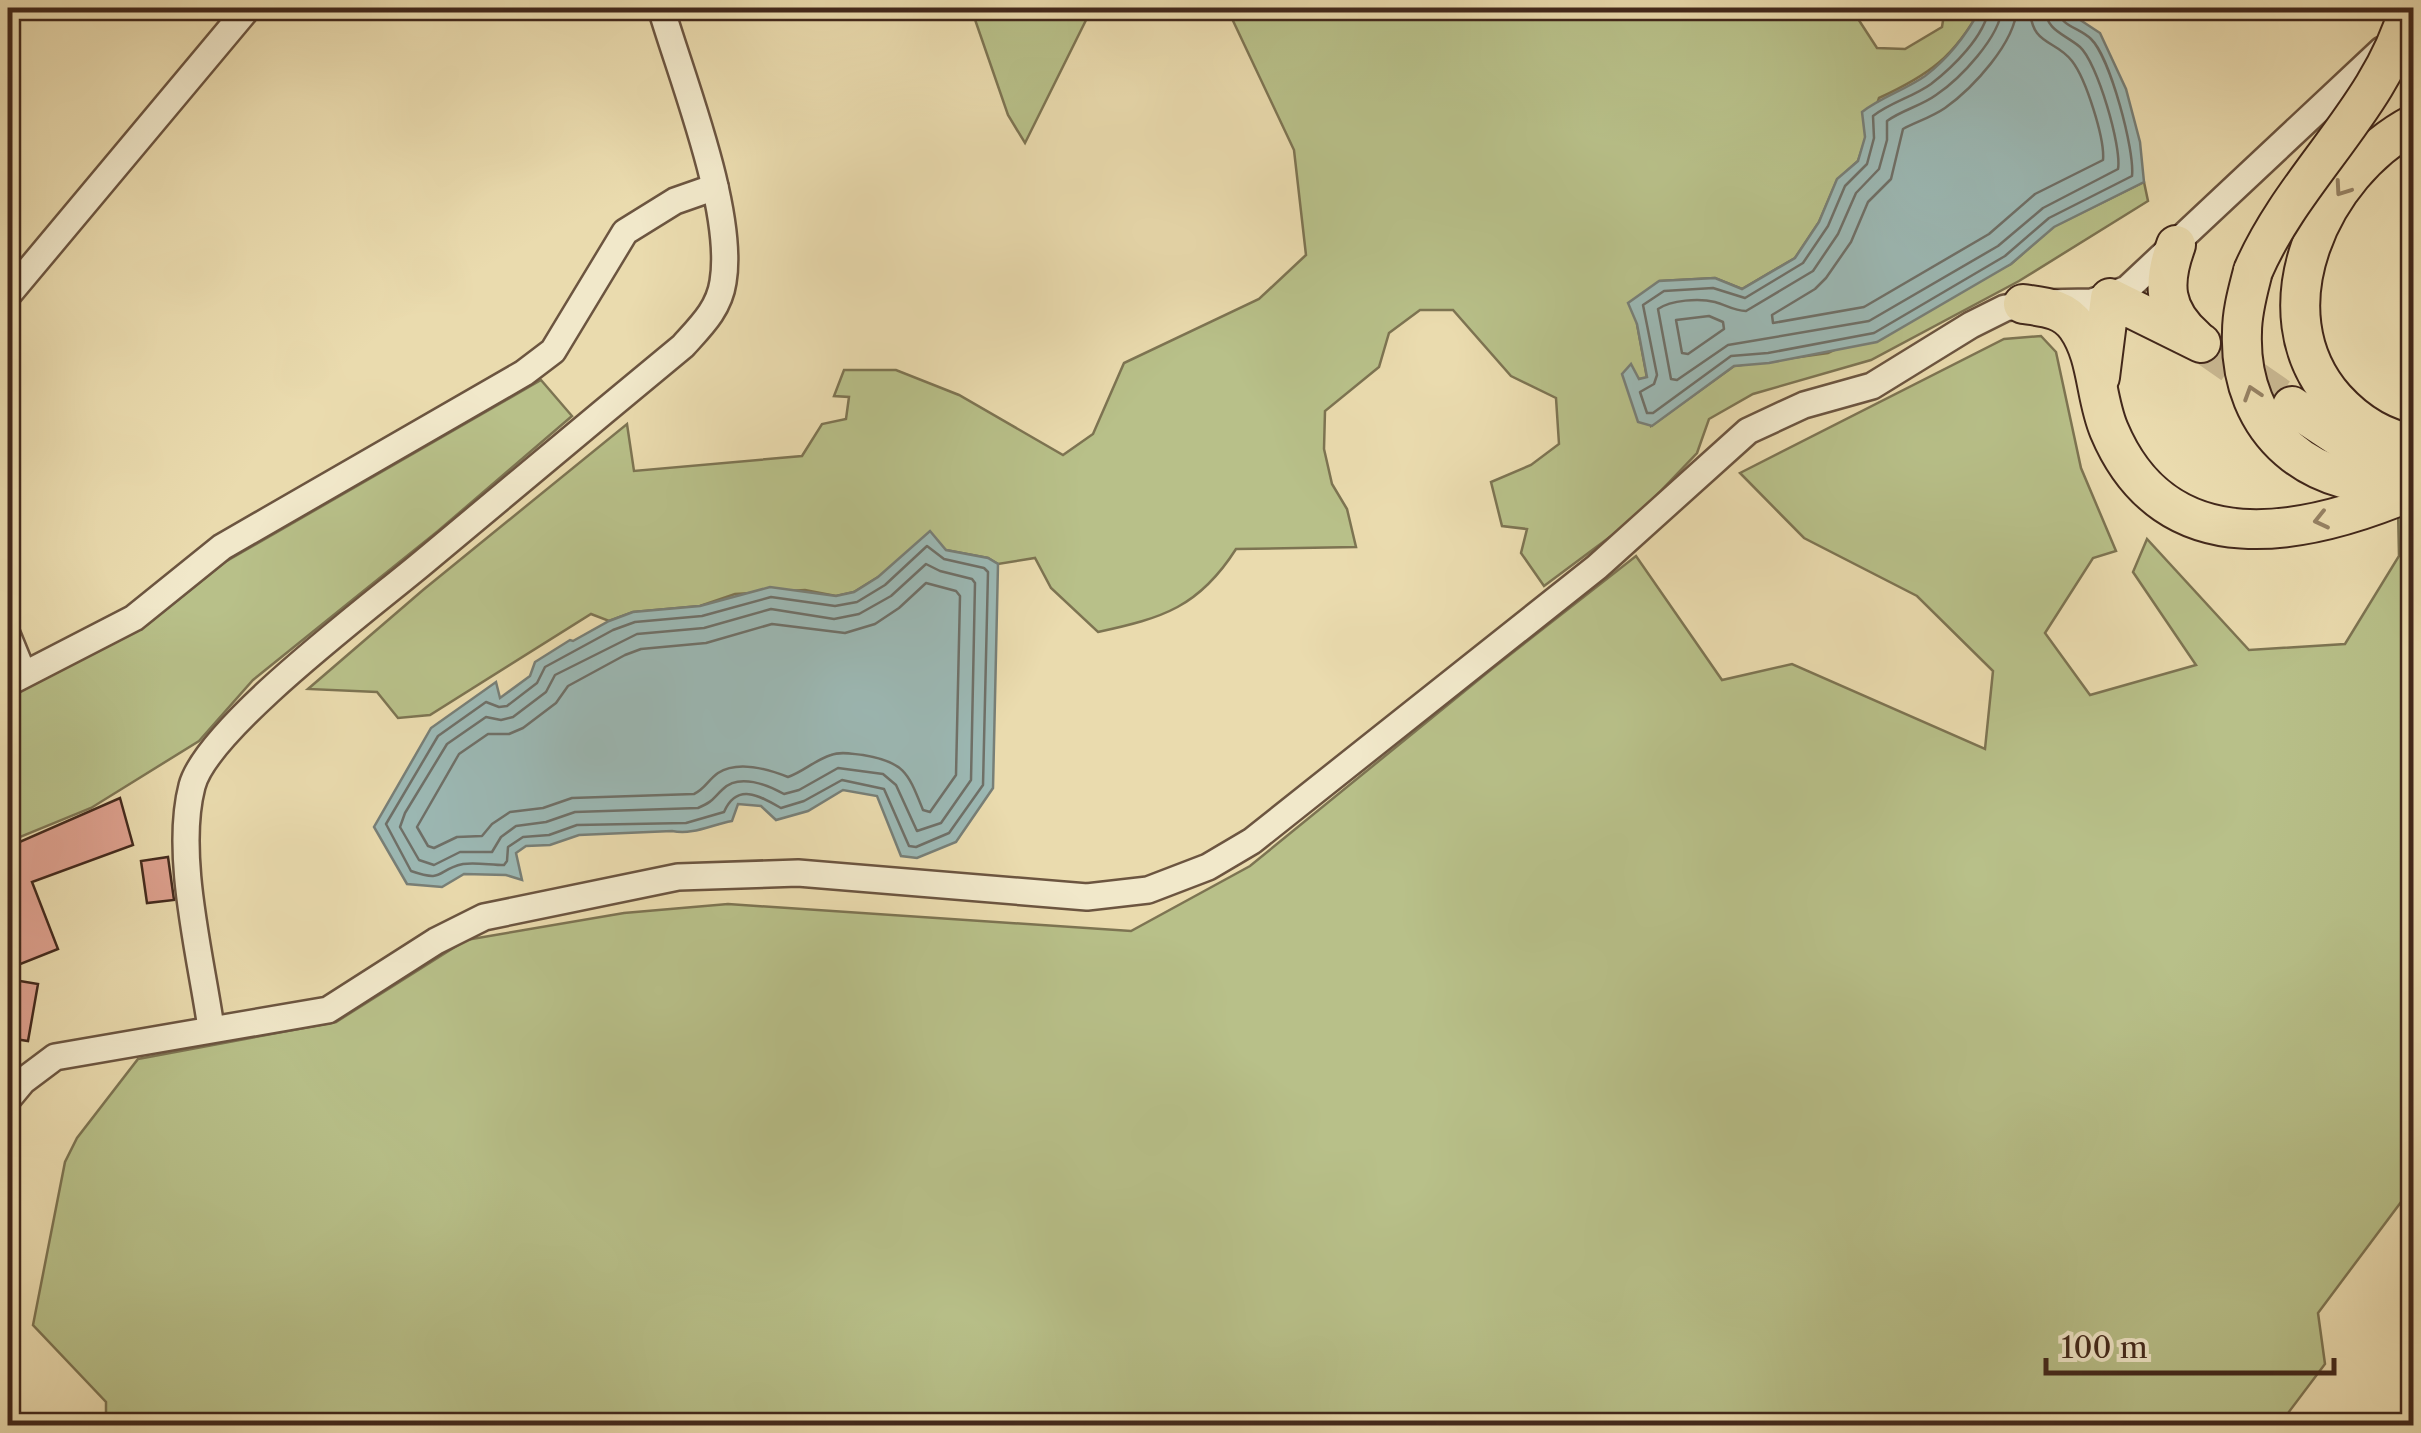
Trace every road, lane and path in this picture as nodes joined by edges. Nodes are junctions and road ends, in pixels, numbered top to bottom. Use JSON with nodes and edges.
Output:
{"nodes":[{"id":1,"x":248,"y":8,"type":"edge"},
{"id":2,"x":661,"y":8,"type":"edge"},
{"id":3,"x":2409,"y":8,"type":"edge"},
{"id":4,"x":2414,"y":18,"type":"edge"},
{"id":5,"x":2358,"y":75,"type":"junction"},
{"id":6,"x":2378,"y":104,"type":"dead end"},
{"id":7,"x":2414,"y":124,"type":"edge"},
{"id":8,"x":715,"y":187,"type":"junction"},
{"id":9,"x":2176,"y":244,"type":"junction"},
{"id":10,"x":8,"y":296,"type":"edge"},
{"id":11,"x":2110,"y":298,"type":"junction"},
{"id":12,"x":2023,"y":304,"type":"junction"},
{"id":13,"x":2100,"y":400,"type":"junction"},
{"id":14,"x":2292,"y":406,"type":"tunnel mouth"},
{"id":15,"x":2414,"y":444,"type":"edge"},
{"id":16,"x":2414,"y":459,"type":"edge"},
{"id":17,"x":2414,"y":482,"type":"edge"},
{"id":18,"x":2414,"y":490,"type":"edge"},
{"id":19,"x":8,"y":630,"type":"edge"},
{"id":20,"x":17,"y":679,"type":"edge"},
{"id":21,"x":211,"y":1028,"type":"junction"},
{"id":22,"x":8,"y":1099,"type":"edge"}],
"edges":[{"from":1,"to":10,"type":"street"},
{"from":2,"to":8,"type":"street"},
{"from":17,"to":3,"type":"highway","one_way":true,"bridge":true},
{"from":4,"to":5,"type":"street"},
{"from":5,"to":6,"type":"street"},
{"from":5,"to":9,"type":"street"},
{"from":7,"to":15,"type":"highway","one_way":true},
{"from":8,"to":20,"type":"street"},
{"from":8,"to":21,"type":"street"},
{"from":9,"to":11,"type":"street"},
{"from":9,"to":11,"type":"highway"},
{"from":11,"to":12,"type":"street"},
{"from":11,"to":13,"type":"highway"},
{"from":12,"to":13,"type":"highway"},
{"from":12,"to":21,"type":"street"},
{"from":18,"to":13,"type":"highway","one_way":true},
{"from":14,"to":16,"type":"highway"},
{"from":19,"to":20,"type":"street"},
{"from":21,"to":22,"type":"street"}]}
